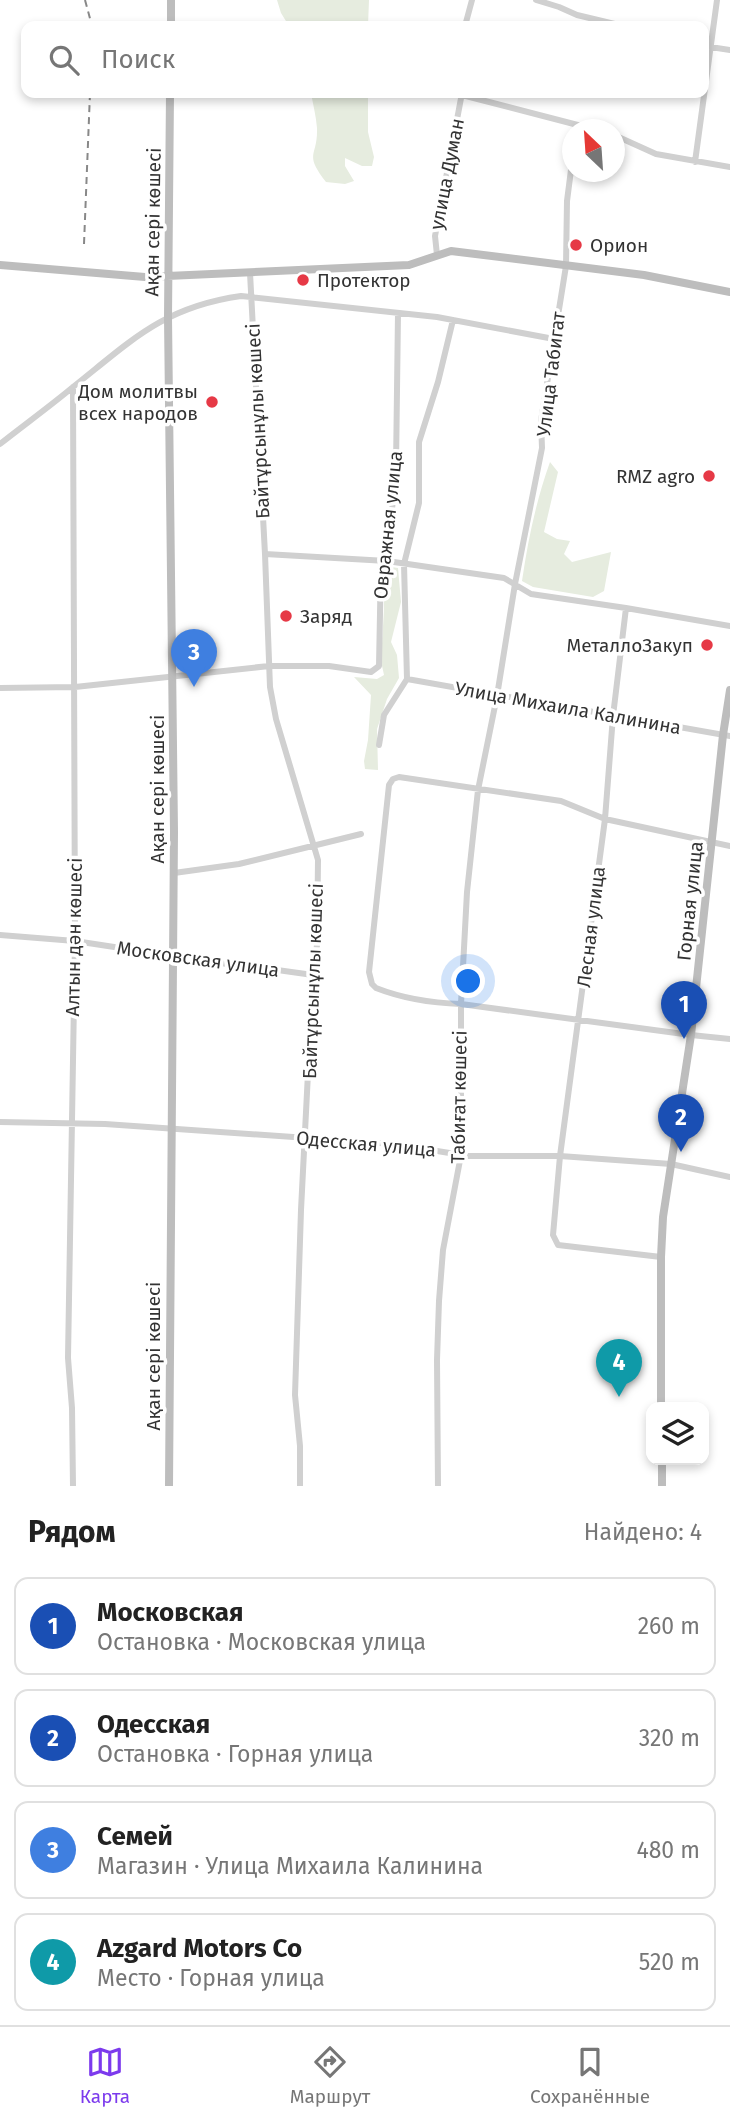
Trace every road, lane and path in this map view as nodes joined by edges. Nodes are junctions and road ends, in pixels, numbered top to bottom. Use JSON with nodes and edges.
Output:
{"nodes":[{"id":1,"x":171,"y":0,"type":"edge"},
{"id":2,"x":472,"y":0,"type":"edge"},
{"id":3,"x":536,"y":0,"type":"edge"},
{"id":4,"x":717,"y":0,"type":"edge"},
{"id":5,"x":560,"y":3,"type":"edge"},
{"id":6,"x":171,"y":21,"type":"edge"},
{"id":7,"x":466,"y":21,"type":"edge"},
{"id":8,"x":602,"y":21,"type":"edge"},
{"id":9,"x":709,"y":38,"type":"edge"},
{"id":10,"x":709,"y":47,"type":"edge"},
{"id":11,"x":730,"y":50,"type":"edge"},
{"id":12,"x":170,"y":98,"type":"edge"},
{"id":13,"x":461,"y":98,"type":"edge"},
{"id":14,"x":476,"y":98,"type":"edge"},
{"id":15,"x":702,"y":98,"type":"edge"},
{"id":16,"x":562,"y":122,"type":"edge"},
{"id":17,"x":625,"y":140,"type":"edge"},
{"id":18,"x":695,"y":162,"type":"junction"},
{"id":19,"x":730,"y":167,"type":"edge"},
{"id":20,"x":569,"y":182,"type":"edge"},
{"id":21,"x":437,"y":255,"type":"junction"},
{"id":22,"x":0,"y":265,"type":"edge"},
{"id":23,"x":566,"y":266,"type":"junction"},
{"id":24,"x":250,"y":273,"type":"junction"},
{"id":25,"x":168,"y":276,"type":"junction"},
{"id":26,"x":730,"y":292,"type":"edge"},
{"id":27,"x":252,"y":298,"type":"junction"},
{"id":28,"x":398,"y":313,"type":"junction"},
{"id":29,"x":168,"y":317,"type":"junction"},
{"id":30,"x":453,"y":320,"type":"junction"},
{"id":31,"x":554,"y":339,"type":"junction"},
{"id":32,"x":73,"y":387,"type":"junction"},
{"id":33,"x":0,"y":444,"type":"edge"},
{"id":34,"x":265,"y":554,"type":"junction"},
{"id":35,"x":381,"y":561,"type":"junction"},
{"id":36,"x":404,"y":564,"type":"junction"},
{"id":37,"x":515,"y":584,"type":"junction"},
{"id":38,"x":626,"y":608,"type":"junction"},
{"id":39,"x":730,"y":626,"type":"edge"},
{"id":40,"x":268,"y":666,"type":"junction"},
{"id":41,"x":172,"y":678,"type":"junction"},
{"id":42,"x":407,"y":679,"type":"junction"},
{"id":43,"x":75,"y":687,"type":"junction"},
{"id":44,"x":0,"y":688,"type":"edge"},
{"id":45,"x":730,"y":690,"type":"edge"},
{"id":46,"x":498,"y":696,"type":"junction"},
{"id":47,"x":612,"y":716,"type":"junction"},
{"id":48,"x":727,"y":736,"type":"edge"},
{"id":49,"x":379,"y":745,"type":"dead end"},
{"id":50,"x":478,"y":790,"type":"junction"},
{"id":51,"x":605,"y":819,"type":"junction"},
{"id":52,"x":361,"y":834,"type":"dead end"},
{"id":53,"x":712,"y":841,"type":"junction"},
{"id":54,"x":314,"y":845,"type":"junction"},
{"id":55,"x":730,"y":846,"type":"edge"},
{"id":56,"x":174,"y":873,"type":"junction"},
{"id":57,"x":0,"y":935,"type":"edge"},
{"id":58,"x":75,"y":941,"type":"junction"},
{"id":59,"x":173,"y":956,"type":"junction"},
{"id":60,"x":313,"y":975,"type":"junction"},
{"id":61,"x":461,"y":1004,"type":"junction"},
{"id":62,"x":579,"y":1019,"type":"junction"},
{"id":63,"x":691,"y":1035,"type":"junction"},
{"id":64,"x":730,"y":1039,"type":"edge"},
{"id":65,"x":0,"y":1122,"type":"edge"},
{"id":66,"x":71,"y":1122,"type":"junction"},
{"id":67,"x":171,"y":1128,"type":"junction"},
{"id":68,"x":305,"y":1138,"type":"junction"},
{"id":69,"x":461,"y":1155,"type":"junction"},
{"id":70,"x":560,"y":1156,"type":"junction"},
{"id":71,"x":671,"y":1164,"type":"junction"},
{"id":72,"x":730,"y":1177,"type":"edge"},
{"id":73,"x":661,"y":1257,"type":"junction"},
{"id":74,"x":661,"y":1402,"type":"edge"},
{"id":75,"x":662,"y":1465,"type":"edge"},
{"id":76,"x":73,"y":1486,"type":"edge"},
{"id":77,"x":169,"y":1486,"type":"edge"},
{"id":78,"x":300,"y":1486,"type":"edge"},
{"id":79,"x":438,"y":1486,"type":"edge"},
{"id":80,"x":662,"y":1486,"type":"edge"}],
"edges":[{"from":1,"to":6,"type":"street"},
{"from":2,"to":7,"type":"street"},
{"from":3,"to":5,"type":"street"},
{"from":4,"to":9,"type":"street"},
{"from":5,"to":8,"type":"street"},
{"from":10,"to":11,"type":"street"},
{"from":12,"to":25,"type":"street","name":"Ақан сері көшесі"},
{"from":13,"to":21,"type":"street","name":"улица Думан"},
{"from":14,"to":16,"type":"street"},
{"from":15,"to":18,"type":"street"},
{"from":17,"to":18,"type":"street"},
{"from":18,"to":19,"type":"street"},
{"from":20,"to":23,"type":"street","name":"Улица Табигат"},
{"from":21,"to":23,"type":"street"},
{"from":21,"to":24,"type":"street"},
{"from":22,"to":25,"type":"street"},
{"from":23,"to":26,"type":"street"},
{"from":23,"to":31,"type":"street","name":"Улица Табигат"},
{"from":24,"to":25,"type":"street"},
{"from":24,"to":27,"type":"street","name":"Байтұрсынұлы көшесі"},
{"from":25,"to":29,"type":"street","name":"Ақан сері көшесі"},
{"from":27,"to":28,"type":"street"},
{"from":27,"to":29,"type":"street"},
{"from":27,"to":34,"type":"street","name":"Байтұрсынұлы көшесі"},
{"from":28,"to":30,"type":"street"},
{"from":28,"to":35,"type":"street","name":"Овражная улица"},
{"from":29,"to":32,"type":"street"},
{"from":29,"to":41,"type":"street","name":"Ақан сері көшесі"},
{"from":30,"to":31,"type":"street"},
{"from":30,"to":36,"type":"street","name":"Овражная улица"},
{"from":31,"to":37,"type":"street","name":"Улица Табигат"},
{"from":32,"to":33,"type":"street"},
{"from":32,"to":43,"type":"street","name":"Алтын дән көшесі"},
{"from":34,"to":35,"type":"street"},
{"from":34,"to":40,"type":"street","name":"Байтұрсынұлы көшесі"},
{"from":35,"to":36,"type":"street"},
{"from":35,"to":40,"type":"street","name":"Овражная улица"},
{"from":36,"to":37,"type":"street"},
{"from":36,"to":42,"type":"street","name":"Овражная улица"},
{"from":37,"to":38,"type":"street"},
{"from":37,"to":46,"type":"street","name":"Табиғат көшесі"},
{"from":38,"to":39,"type":"street"},
{"from":38,"to":47,"type":"street","name":"Лесная улица"},
{"from":40,"to":41,"type":"street"},
{"from":40,"to":54,"type":"street","name":"Байтұрсынұлы көшесі"},
{"from":41,"to":43,"type":"street"},
{"from":41,"to":56,"type":"street","name":"Ақан сері көшесі"},
{"from":42,"to":46,"type":"street","name":"Улица Михаила Калинина"},
{"from":42,"to":49,"type":"street"},
{"from":43,"to":44,"type":"street"},
{"from":43,"to":58,"type":"street","name":"Алтын дән көшесі"},
{"from":45,"to":48,"type":"street","name":"Горная улица"},
{"from":46,"to":47,"type":"street","name":"Улица Михаила Калинина"},
{"from":46,"to":50,"type":"street","name":"Табиғат көшесі"},
{"from":47,"to":48,"type":"street","name":"Улица Михаила Калинина"},
{"from":47,"to":51,"type":"street","name":"Лесная улица"},
{"from":48,"to":53,"type":"street","name":"Горная улица"},
{"from":50,"to":51,"type":"street"},
{"from":50,"to":61,"type":"street","name":"Табиғат көшесі"},
{"from":50,"to":61,"type":"street"},
{"from":51,"to":53,"type":"street"},
{"from":51,"to":62,"type":"street","name":"Лесная улица"},
{"from":52,"to":54,"type":"street"},
{"from":53,"to":55,"type":"street"},
{"from":53,"to":63,"type":"street","name":"Горная улица"},
{"from":54,"to":56,"type":"street"},
{"from":54,"to":60,"type":"street","name":"Байтұрсынұлы көшесі"},
{"from":56,"to":59,"type":"street","name":"Ақан сері көшесі"},
{"from":57,"to":58,"type":"street","name":"Московская улица"},
{"from":58,"to":59,"type":"street","name":"Московская улица"},
{"from":58,"to":66,"type":"street","name":"Алтын дән көшесі"},
{"from":59,"to":60,"type":"street","name":"Московская улица"},
{"from":59,"to":67,"type":"street","name":"Ақан сері көшесі"},
{"from":60,"to":68,"type":"street","name":"Байтұрсынұлы көшесі"},
{"from":61,"to":62,"type":"street"},
{"from":61,"to":69,"type":"street","name":"Табиғат көшесі"},
{"from":62,"to":63,"type":"street"},
{"from":62,"to":70,"type":"street","name":"Лесная улица"},
{"from":63,"to":64,"type":"street"},
{"from":63,"to":71,"type":"street","name":"Горная улица"},
{"from":65,"to":66,"type":"street","name":"Одесская улица"},
{"from":66,"to":67,"type":"street","name":"Одесская улица"},
{"from":66,"to":76,"type":"street","name":"Алтын дән көшесі"},
{"from":67,"to":68,"type":"street","name":"Одесская улица"},
{"from":67,"to":77,"type":"street","name":"Ақан сері көшесі"},
{"from":68,"to":69,"type":"street","name":"Одесская улица"},
{"from":68,"to":78,"type":"street","name":"Байтұрсынұлы көшесі"},
{"from":69,"to":70,"type":"street","name":"Одесская улица"},
{"from":69,"to":79,"type":"street","name":"Табиғат көшесі"},
{"from":70,"to":71,"type":"street","name":"Одесская улица"},
{"from":70,"to":73,"type":"street","name":"Лесная улица"},
{"from":71,"to":72,"type":"street","name":"Одесская улица"},
{"from":71,"to":73,"type":"street","name":"Горная улица"},
{"from":73,"to":74,"type":"street","name":"Горная улица"},
{"from":75,"to":80,"type":"street"}]}
